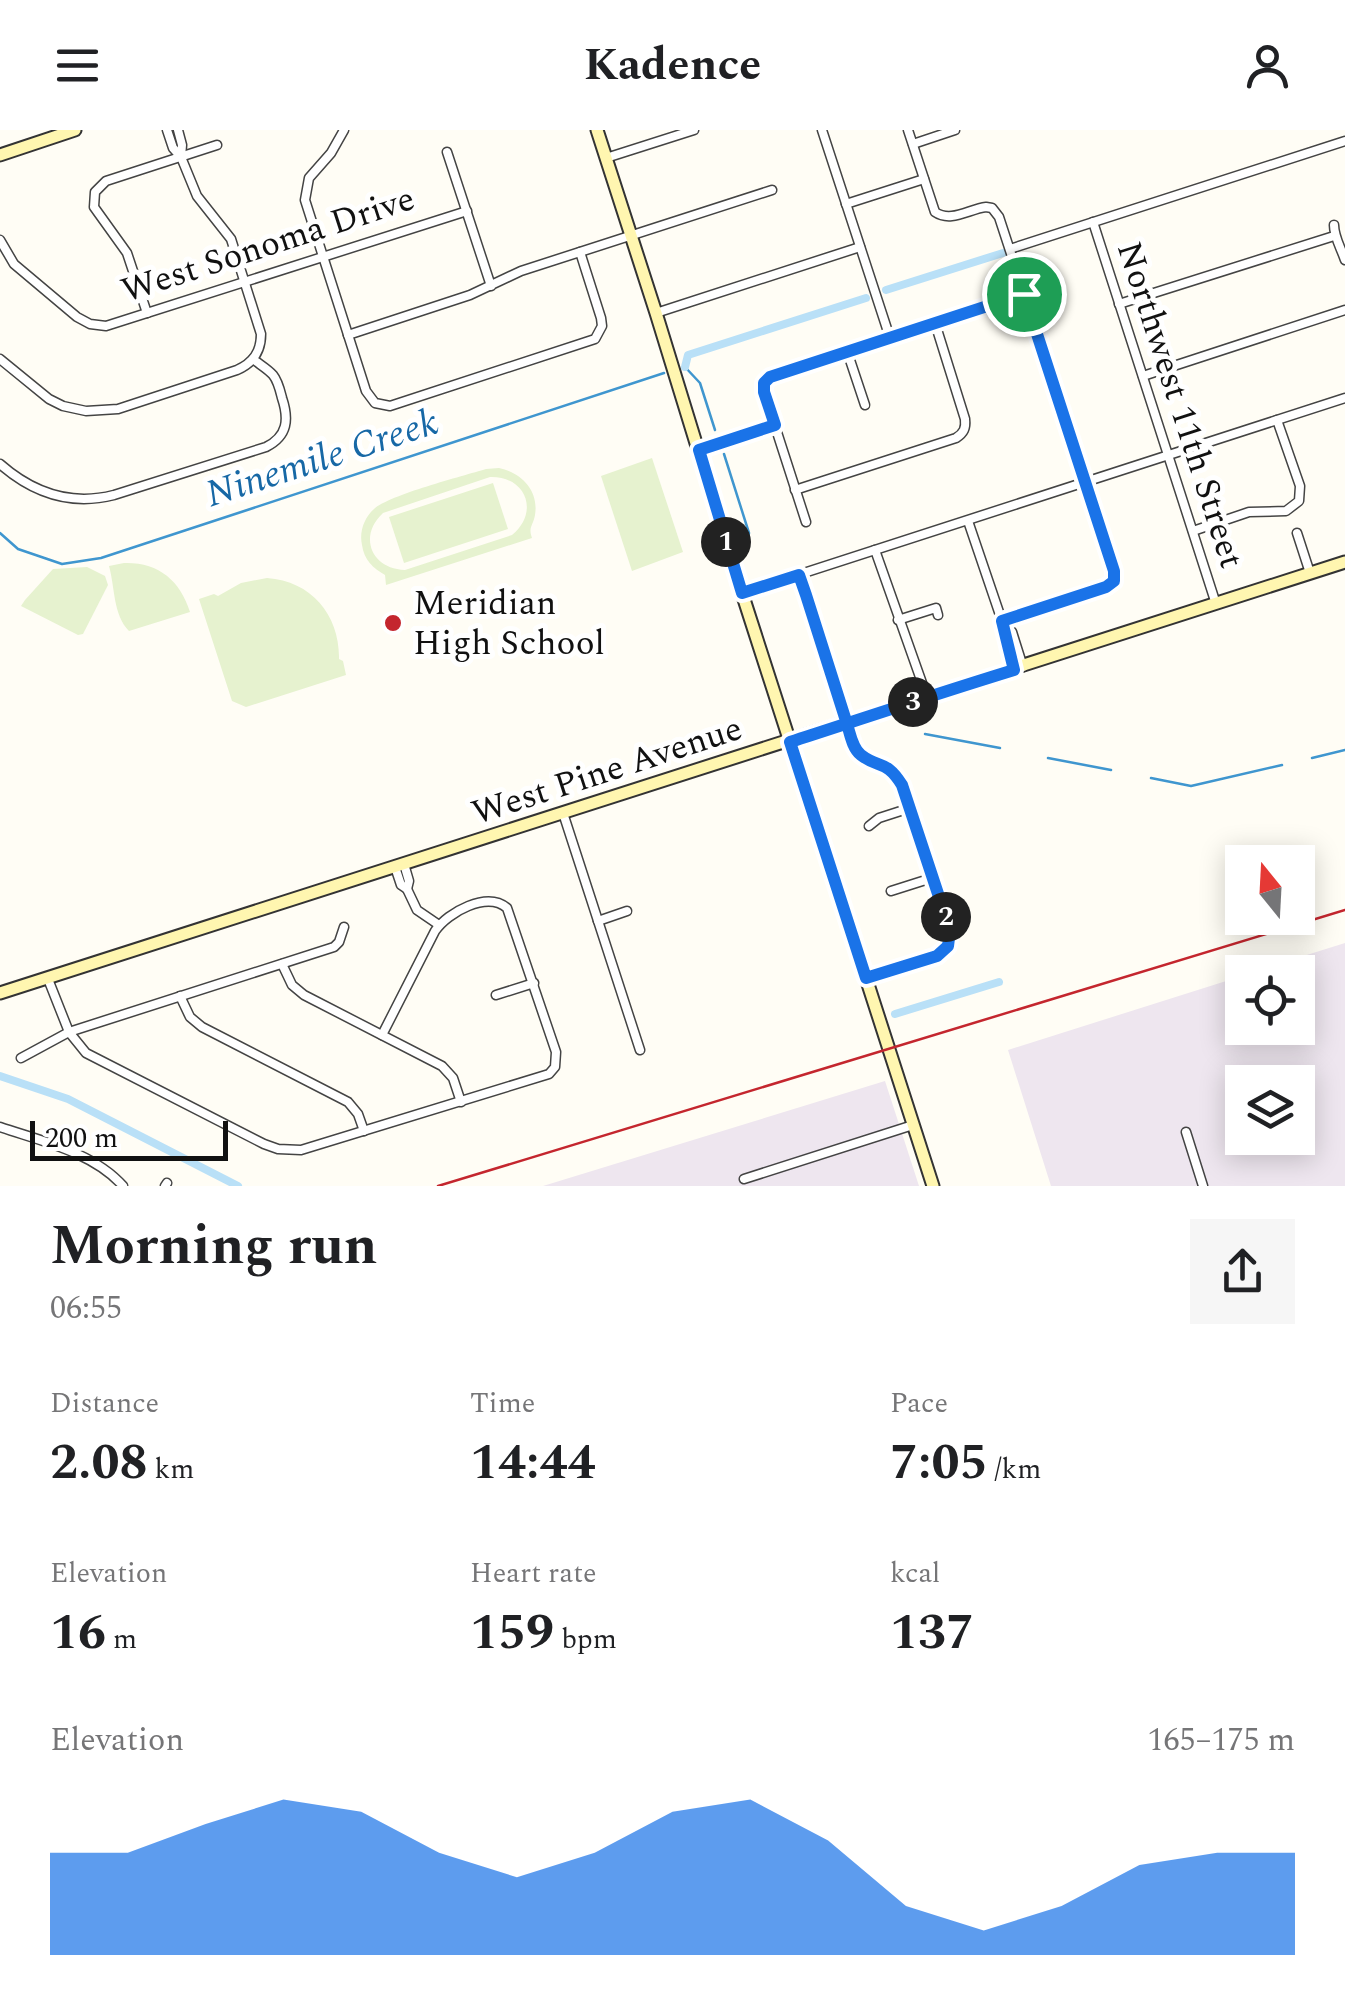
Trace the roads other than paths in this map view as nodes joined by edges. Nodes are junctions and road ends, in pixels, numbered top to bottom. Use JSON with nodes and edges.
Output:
{"nodes":[{"id":1,"x":75,"y":130,"type":"edge"},
{"id":2,"x":167,"y":130,"type":"edge"},
{"id":3,"x":178,"y":130,"type":"edge"},
{"id":4,"x":344,"y":130,"type":"edge"},
{"id":5,"x":597,"y":130,"type":"edge"},
{"id":6,"x":693,"y":130,"type":"edge"},
{"id":7,"x":822,"y":130,"type":"edge"},
{"id":8,"x":908,"y":130,"type":"edge"},
{"id":9,"x":955,"y":130,"type":"edge"},
{"id":10,"x":1345,"y":141,"type":"edge"},
{"id":11,"x":913,"y":144,"type":"junction"},
{"id":12,"x":217,"y":146,"type":"dead end"},
{"id":13,"x":447,"y":152,"type":"dead end"},
{"id":14,"x":0,"y":155,"type":"edge"},
{"id":15,"x":182,"y":157,"type":"junction"},
{"id":16,"x":606,"y":158,"type":"junction"},
{"id":17,"x":924,"y":179,"type":"junction"},
{"id":18,"x":772,"y":190,"type":"dead end"},
{"id":19,"x":846,"y":204,"type":"junction"},
{"id":20,"x":467,"y":211,"type":"junction"},
{"id":21,"x":1093,"y":222,"type":"junction"},
{"id":22,"x":1334,"y":224,"type":"dead end"},
{"id":23,"x":631,"y":236,"type":"junction"},
{"id":24,"x":1334,"y":236,"type":"junction"},
{"id":25,"x":0,"y":240,"type":"edge"},
{"id":26,"x":860,"y":247,"type":"junction"},
{"id":27,"x":1010,"y":249,"type":"junction"},
{"id":28,"x":580,"y":252,"type":"junction"},
{"id":29,"x":323,"y":257,"type":"junction"},
{"id":30,"x":1345,"y":260,"type":"edge"},
{"id":31,"x":245,"y":282,"type":"junction"},
{"id":32,"x":491,"y":286,"type":"junction"},
{"id":33,"x":1024,"y":294,"type":"junction"},
{"id":34,"x":1119,"y":304,"type":"junction"},
{"id":35,"x":1345,"y":310,"type":"edge"},
{"id":36,"x":656,"y":312,"type":"junction"},
{"id":37,"x":147,"y":313,"type":"junction"},
{"id":38,"x":935,"y":323,"type":"junction"},
{"id":39,"x":348,"y":334,"type":"junction"},
{"id":40,"x":890,"y":338,"type":"junction"},
{"id":41,"x":848,"y":352,"type":"junction"},
{"id":42,"x":253,"y":359,"type":"junction"},
{"id":43,"x":0,"y":360,"type":"edge"},
{"id":44,"x":1143,"y":376,"type":"junction"},
{"id":45,"x":1345,"y":398,"type":"edge"},
{"id":46,"x":865,"y":405,"type":"dead end"},
{"id":47,"x":1277,"y":420,"type":"junction"},
{"id":48,"x":775,"y":425,"type":"junction"},
{"id":49,"x":699,"y":450,"type":"junction"},
{"id":50,"x":1168,"y":455,"type":"junction"},
{"id":51,"x":0,"y":464,"type":"edge"},
{"id":52,"x":1086,"y":482,"type":"junction"},
{"id":53,"x":796,"y":490,"type":"junction"},
{"id":54,"x":968,"y":520,"type":"junction"},
{"id":55,"x":806,"y":522,"type":"dead end"},
{"id":56,"x":1192,"y":531,"type":"junction"},
{"id":57,"x":1298,"y":534,"type":"dead end"},
{"id":58,"x":875,"y":550,"type":"junction"},
{"id":59,"x":1345,"y":562,"type":"edge"},
{"id":60,"x":1310,"y":573,"type":"junction"},
{"id":61,"x":799,"y":575,"type":"junction"},
{"id":62,"x":742,"y":593,"type":"junction"},
{"id":63,"x":1216,"y":604,"type":"junction"},
{"id":64,"x":938,"y":615,"type":"dead end"},
{"id":65,"x":898,"y":620,"type":"junction"},
{"id":66,"x":1002,"y":621,"type":"junction"},
{"id":67,"x":1018,"y":668,"type":"junction"},
{"id":68,"x":927,"y":698,"type":"junction"},
{"id":69,"x":847,"y":724,"type":"junction"},
{"id":70,"x":790,"y":742,"type":"junction"},
{"id":71,"x":910,"y":808,"type":"junction"},
{"id":72,"x":563,"y":813,"type":"junction"},
{"id":73,"x":869,"y":826,"type":"dead end"},
{"id":74,"x":399,"y":866,"type":"junction"},
{"id":75,"x":932,"y":878,"type":"junction"},
{"id":76,"x":891,"y":891,"type":"dead end"},
{"id":77,"x":627,"y":911,"type":"dead end"},
{"id":78,"x":598,"y":920,"type":"junction"},
{"id":79,"x":439,"y":925,"type":"junction"},
{"id":80,"x":344,"y":927,"type":"dead end"},
{"id":81,"x":282,"y":964,"type":"junction"},
{"id":82,"x":48,"y":978,"type":"junction"},
{"id":83,"x":866,"y":978,"type":"junction"},
{"id":84,"x":534,"y":983,"type":"junction"},
{"id":85,"x":0,"y":994,"type":"edge"},
{"id":86,"x":496,"y":994,"type":"dead end"},
{"id":87,"x":180,"y":996,"type":"junction"},
{"id":88,"x":69,"y":1032,"type":"junction"},
{"id":89,"x":382,"y":1034,"type":"junction"},
{"id":90,"x":640,"y":1050,"type":"dead end"},
{"id":91,"x":21,"y":1058,"type":"dead end"},
{"id":92,"x":462,"y":1102,"type":"junction"},
{"id":93,"x":913,"y":1125,"type":"junction"},
{"id":94,"x":0,"y":1126,"type":"edge"},
{"id":95,"x":364,"y":1131,"type":"junction"},
{"id":96,"x":1186,"y":1132,"type":"dead end"},
{"id":97,"x":744,"y":1179,"type":"dead end"},
{"id":98,"x":123,"y":1186,"type":"edge"},
{"id":99,"x":933,"y":1186,"type":"edge"},
{"id":100,"x":1203,"y":1186,"type":"edge"}],
"edges":[{"from":1,"to":14,"type":"street"},
{"from":2,"to":15,"type":"street"},
{"from":3,"to":15,"type":"street"},
{"from":4,"to":29,"type":"street"},
{"from":5,"to":16,"type":"street"},
{"from":6,"to":16,"type":"street"},
{"from":7,"to":19,"type":"street"},
{"from":8,"to":11,"type":"street"},
{"from":9,"to":11,"type":"street"},
{"from":10,"to":21,"type":"street"},
{"from":11,"to":17,"type":"street"},
{"from":12,"to":15,"type":"street"},
{"from":13,"to":20,"type":"street"},
{"from":15,"to":31,"type":"street"},
{"from":15,"to":37,"type":"street"},
{"from":16,"to":23,"type":"street"},
{"from":17,"to":19,"type":"street"},
{"from":17,"to":27,"type":"street"},
{"from":18,"to":23,"type":"street"},
{"from":19,"to":26,"type":"street"},
{"from":20,"to":29,"type":"street","name":"West Sonoma Drive"},
{"from":20,"to":32,"type":"street"},
{"from":21,"to":27,"type":"street"},
{"from":21,"to":34,"type":"street","name":"Northwest 11th Street"},
{"from":22,"to":24,"type":"street"},
{"from":23,"to":28,"type":"street"},
{"from":23,"to":36,"type":"street"},
{"from":24,"to":30,"type":"street"},
{"from":24,"to":34,"type":"street"},
{"from":25,"to":37,"type":"street","name":"West Sonoma Drive"},
{"from":26,"to":36,"type":"street"},
{"from":26,"to":40,"type":"street"},
{"from":27,"to":33,"type":"street"},
{"from":28,"to":32,"type":"street"},
{"from":28,"to":39,"type":"street"},
{"from":29,"to":31,"type":"street","name":"West Sonoma Drive"},
{"from":29,"to":39,"type":"street"},
{"from":31,"to":37,"type":"street","name":"West Sonoma Drive"},
{"from":31,"to":42,"type":"street"},
{"from":32,"to":39,"type":"street"},
{"from":33,"to":38,"type":"street"},
{"from":33,"to":52,"type":"street"},
{"from":34,"to":44,"type":"street","name":"Northwest 11th Street"},
{"from":35,"to":44,"type":"street"},
{"from":36,"to":49,"type":"street"},
{"from":38,"to":40,"type":"street"},
{"from":38,"to":53,"type":"street"},
{"from":40,"to":41,"type":"street"},
{"from":41,"to":46,"type":"street"},
{"from":41,"to":48,"type":"street"},
{"from":42,"to":43,"type":"street"},
{"from":42,"to":51,"type":"street"},
{"from":44,"to":50,"type":"street","name":"Northwest 11th Street"},
{"from":45,"to":47,"type":"street"},
{"from":47,"to":50,"type":"street"},
{"from":47,"to":56,"type":"street"},
{"from":48,"to":49,"type":"street"},
{"from":48,"to":53,"type":"street"},
{"from":49,"to":62,"type":"street"},
{"from":50,"to":52,"type":"street"},
{"from":50,"to":56,"type":"street","name":"Northwest 11th Street"},
{"from":52,"to":54,"type":"street"},
{"from":52,"to":66,"type":"street"},
{"from":53,"to":55,"type":"street"},
{"from":54,"to":58,"type":"street"},
{"from":54,"to":66,"type":"street"},
{"from":56,"to":63,"type":"street","name":"Northwest 11th Street"},
{"from":57,"to":60,"type":"street"},
{"from":58,"to":61,"type":"street"},
{"from":58,"to":65,"type":"street"},
{"from":59,"to":60,"type":"street","name":"West Pine Avenue"},
{"from":60,"to":63,"type":"street","name":"West Pine Avenue"},
{"from":61,"to":62,"type":"street"},
{"from":61,"to":69,"type":"street"},
{"from":62,"to":70,"type":"street"},
{"from":63,"to":67,"type":"street","name":"West Pine Avenue"},
{"from":64,"to":65,"type":"street"},
{"from":65,"to":68,"type":"street"},
{"from":66,"to":67,"type":"street"},
{"from":67,"to":68,"type":"street","name":"West Pine Avenue"},
{"from":68,"to":69,"type":"street","name":"West Pine Avenue"},
{"from":69,"to":70,"type":"street","name":"West Pine Avenue"},
{"from":69,"to":71,"type":"street"},
{"from":70,"to":72,"type":"street","name":"West Pine Avenue"},
{"from":70,"to":83,"type":"street"},
{"from":71,"to":73,"type":"street"},
{"from":71,"to":75,"type":"street"},
{"from":72,"to":74,"type":"street","name":"West Pine Avenue"},
{"from":72,"to":78,"type":"street"},
{"from":74,"to":79,"type":"street"},
{"from":74,"to":82,"type":"street","name":"West Pine Avenue"},
{"from":75,"to":76,"type":"street"},
{"from":75,"to":83,"type":"street"},
{"from":77,"to":78,"type":"street"},
{"from":78,"to":90,"type":"street"},
{"from":79,"to":84,"type":"street"},
{"from":79,"to":89,"type":"street"},
{"from":80,"to":81,"type":"street"},
{"from":81,"to":87,"type":"street"},
{"from":81,"to":89,"type":"street"},
{"from":82,"to":85,"type":"street","name":"West Pine Avenue"},
{"from":82,"to":88,"type":"street"},
{"from":83,"to":93,"type":"street"},
{"from":84,"to":86,"type":"street"},
{"from":84,"to":92,"type":"street"},
{"from":87,"to":88,"type":"street"},
{"from":87,"to":95,"type":"street"},
{"from":88,"to":91,"type":"street"},
{"from":88,"to":95,"type":"street"},
{"from":89,"to":92,"type":"street"},
{"from":92,"to":95,"type":"street"},
{"from":93,"to":97,"type":"street"},
{"from":93,"to":99,"type":"street"},
{"from":94,"to":98,"type":"street"},
{"from":96,"to":100,"type":"street"}]}
